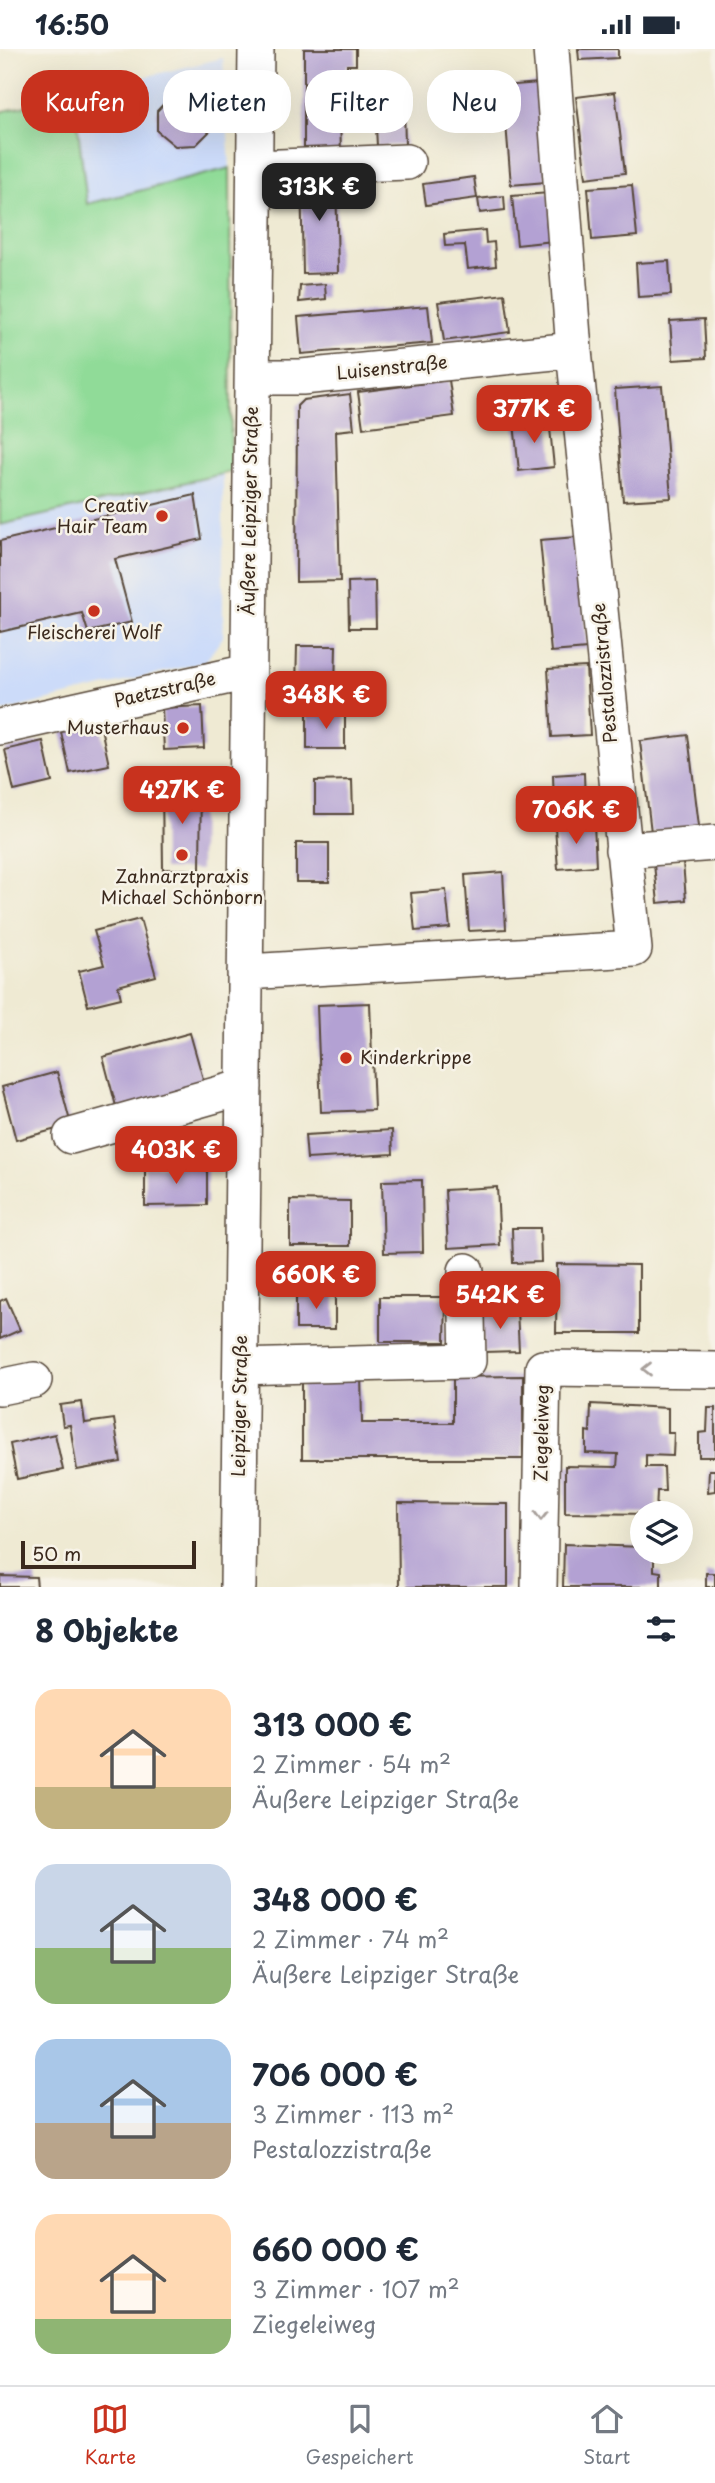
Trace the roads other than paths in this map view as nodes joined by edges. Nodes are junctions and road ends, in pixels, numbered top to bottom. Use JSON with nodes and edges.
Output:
{"nodes":[{"id":1,"x":256,"y":49,"type":"edge"},
{"id":2,"x":551,"y":49,"type":"edge"},
{"id":3,"x":407,"y":162,"type":"dead end"},
{"id":4,"x":255,"y":168,"type":"junction"},
{"id":5,"x":573,"y":350,"type":"junction"},
{"id":6,"x":253,"y":377,"type":"junction"},
{"id":7,"x":248,"y":672,"type":"junction"},
{"id":8,"x":0,"y":727,"type":"edge"},
{"id":9,"x":715,"y":843,"type":"edge"},
{"id":10,"x":623,"y":850,"type":"junction"},
{"id":11,"x":245,"y":972,"type":"junction"},
{"id":12,"x":244,"y":1087,"type":"junction"},
{"id":13,"x":71,"y":1136,"type":"dead end"},
{"id":14,"x":466,"y":1271,"type":"dead end"},
{"id":15,"x":241,"y":1367,"type":"junction"},
{"id":16,"x":715,"y":1370,"type":"edge"},
{"id":17,"x":34,"y":1380,"type":"dead end"},
{"id":18,"x":0,"y":1387,"type":"edge"},
{"id":19,"x":237,"y":1587,"type":"edge"},
{"id":20,"x":539,"y":1587,"type":"edge"}],
"edges":[{"from":1,"to":4,"type":"street","name":"Äußere Leipziger Straße"},
{"from":2,"to":5,"type":"street","name":"Pestalozzistraße"},
{"from":3,"to":4,"type":"street"},
{"from":4,"to":6,"type":"street","name":"Äußere Leipziger Straße"},
{"from":5,"to":6,"type":"street","name":"Luisenstraße"},
{"from":5,"to":10,"type":"street","name":"Pestalozzistraße"},
{"from":6,"to":7,"type":"street","name":"Äußere Leipziger Straße"},
{"from":7,"to":8,"type":"street","name":"Paetzstraße"},
{"from":7,"to":11,"type":"street","name":"Äußere Leipziger Straße"},
{"from":9,"to":10,"type":"street"},
{"from":10,"to":11,"type":"street","name":"Pestalozzistraße"},
{"from":11,"to":12,"type":"street","name":"Leipziger Straße"},
{"from":12,"to":13,"type":"street"},
{"from":12,"to":15,"type":"street","name":"Leipziger Straße"},
{"from":14,"to":15,"type":"street"},
{"from":15,"to":19,"type":"street","name":"Leipziger Straße"},
{"from":16,"to":20,"type":"street","name":"Ziegeleiweg","one_way":true},
{"from":17,"to":18,"type":"street"}]}
